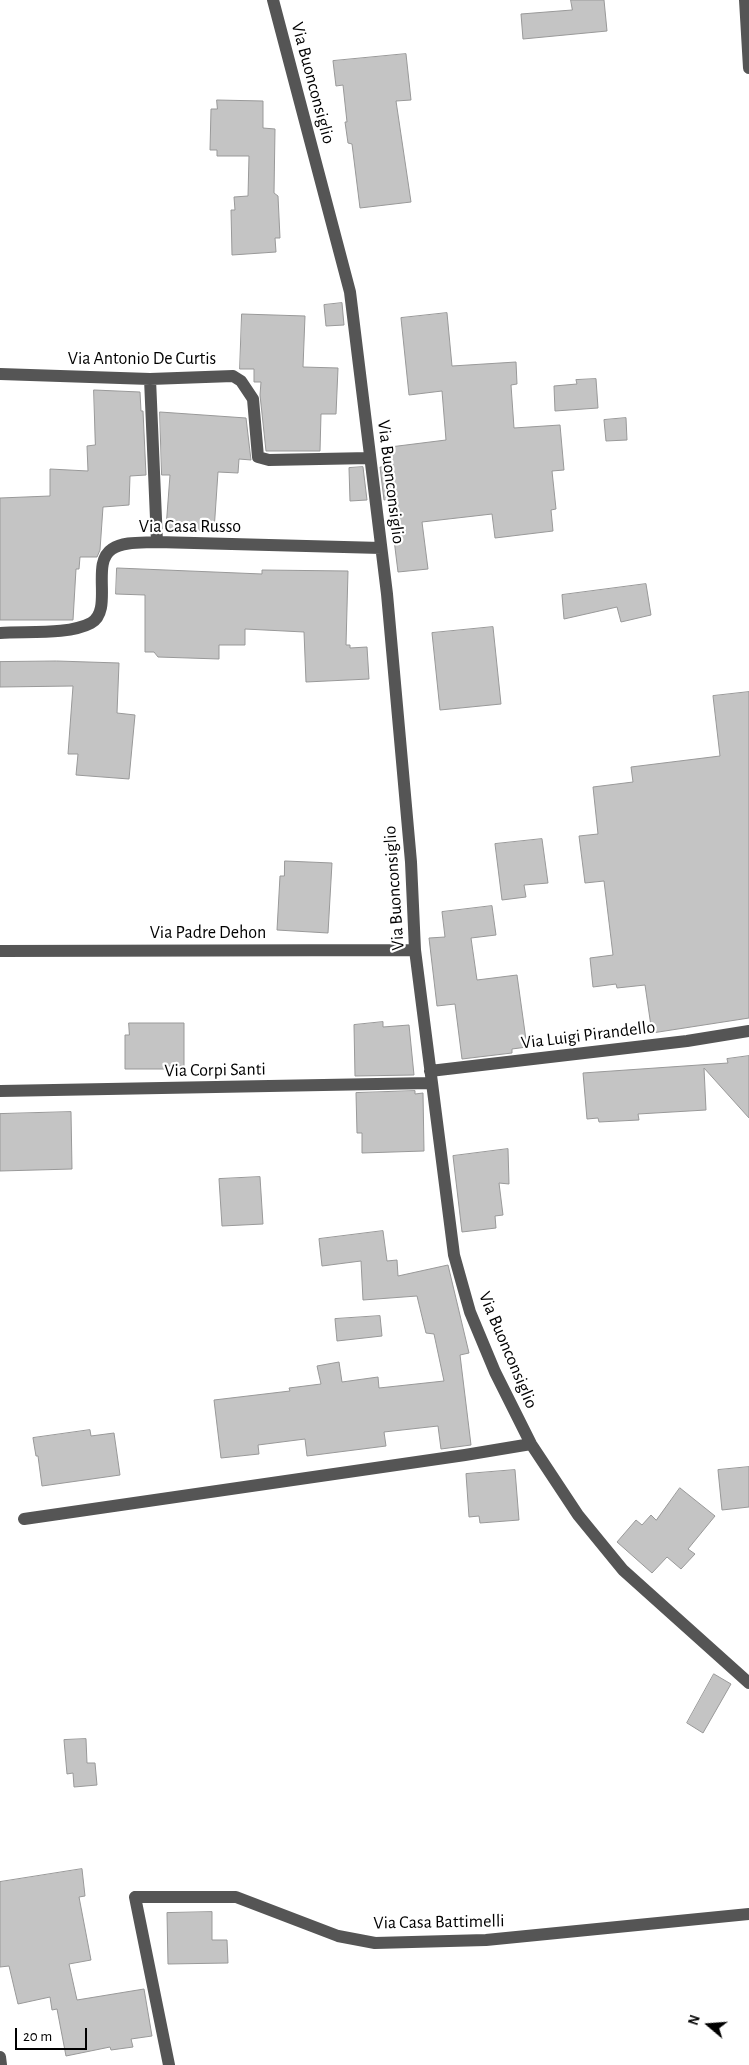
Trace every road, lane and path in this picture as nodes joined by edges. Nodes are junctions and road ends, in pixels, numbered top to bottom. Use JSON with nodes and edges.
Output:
{"nodes":[{"id":1,"x":273,"y":0,"type":"edge"},
{"id":2,"x":745,"y":0,"type":"edge"},
{"id":3,"x":749,"y":68,"type":"edge"},
{"id":4,"x":0,"y":374,"type":"edge"},
{"id":5,"x":150,"y":379,"type":"junction"},
{"id":6,"x":370,"y":458,"type":"junction"},
{"id":7,"x":157,"y":542,"type":"junction"},
{"id":8,"x":381,"y":548,"type":"junction"},
{"id":9,"x":0,"y":633,"type":"edge"},
{"id":10,"x":415,"y":950,"type":"junction"},
{"id":11,"x":0,"y":951,"type":"edge"},
{"id":12,"x":749,"y":1031,"type":"edge"},
{"id":13,"x":431,"y":1077,"type":"junction"},
{"id":14,"x":0,"y":1091,"type":"edge"},
{"id":15,"x":531,"y":1444,"type":"junction"},
{"id":16,"x":24,"y":1518,"type":"dead end"},
{"id":17,"x":749,"y":1683,"type":"edge"},
{"id":18,"x":749,"y":1914,"type":"edge"},
{"id":19,"x":0,"y":2057,"type":"edge"},
{"id":20,"x":1,"y":2065,"type":"edge"},
{"id":21,"x":169,"y":2065,"type":"edge"}],
"edges":[{"from":1,"to":6,"type":"street","name":"Via Buonconsiglio"},
{"from":2,"to":3,"type":"street"},
{"from":4,"to":5,"type":"street","name":"Via Antonio De Curtis"},
{"from":5,"to":6,"type":"street","name":"Via Antonio De Curtis"},
{"from":5,"to":7,"type":"street"},
{"from":6,"to":8,"type":"street","name":"Via Buonconsiglio"},
{"from":7,"to":8,"type":"street","name":"Via Casa Russo"},
{"from":7,"to":9,"type":"street","name":"Via Casa Russo"},
{"from":8,"to":10,"type":"street","name":"Via Buonconsiglio"},
{"from":10,"to":11,"type":"street","name":"Via Padre Dehon"},
{"from":10,"to":13,"type":"street","name":"Via Buonconsiglio"},
{"from":12,"to":13,"type":"street","name":"Via Luigi Pirandello"},
{"from":13,"to":14,"type":"street","name":"Via Corpi Santi"},
{"from":13,"to":15,"type":"street","name":"Via Buonconsiglio"},
{"from":15,"to":16,"type":"street"},
{"from":15,"to":17,"type":"street","name":"Via Buonconsiglio"},
{"from":18,"to":21,"type":"street","name":"Via Casa Battimelli"},
{"from":19,"to":20,"type":"street"}]}
